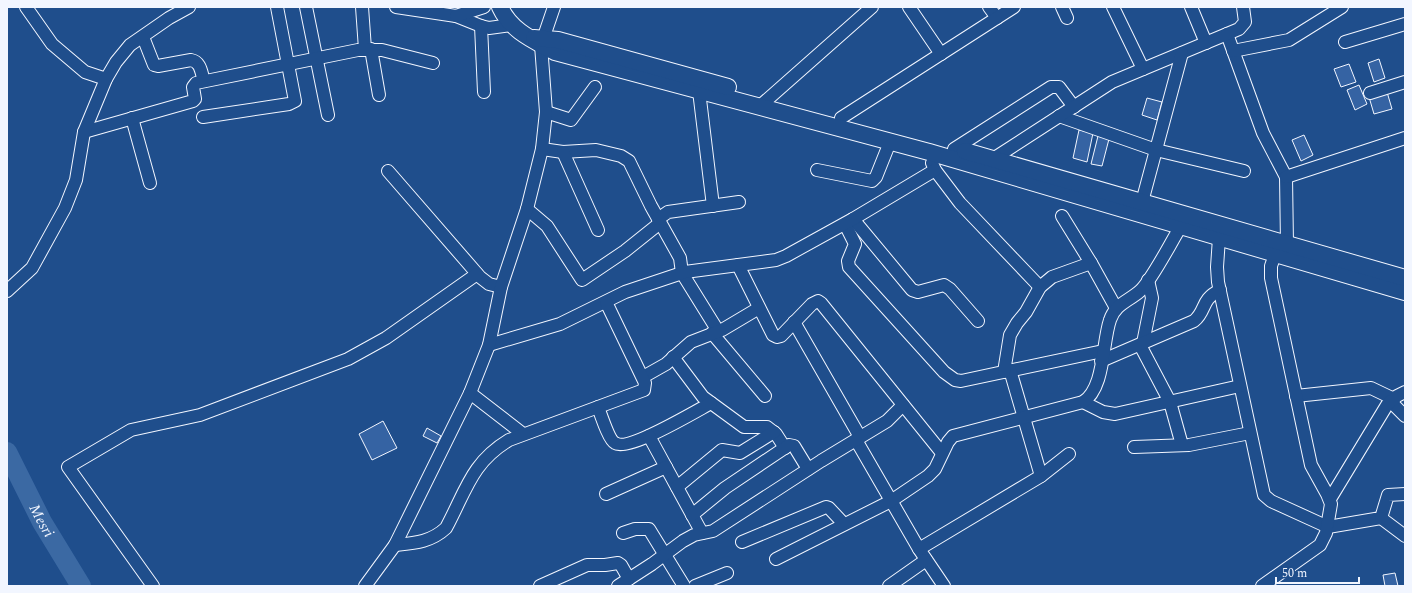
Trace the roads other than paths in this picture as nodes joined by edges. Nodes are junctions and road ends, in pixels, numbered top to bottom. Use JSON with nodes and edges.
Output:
{"nodes":[{"id":1,"x":26,"y":7,"type":"edge"},
{"id":2,"x":189,"y":7,"type":"edge"},
{"id":3,"x":277,"y":7,"type":"edge"},
{"id":4,"x":306,"y":7,"type":"edge"},
{"id":5,"x":362,"y":7,"type":"edge"},
{"id":6,"x":396,"y":7,"type":"edge"},
{"id":7,"x":484,"y":7,"type":"edge"},
{"id":8,"x":500,"y":7,"type":"edge"},
{"id":9,"x":554,"y":7,"type":"edge"},
{"id":10,"x":909,"y":7,"type":"edge"},
{"id":11,"x":989,"y":7,"type":"edge"},
{"id":12,"x":1014,"y":7,"type":"edge"},
{"id":13,"x":1062,"y":7,"type":"edge"},
{"id":14,"x":1113,"y":7,"type":"edge"},
{"id":15,"x":1191,"y":7,"type":"edge"},
{"id":16,"x":1243,"y":7,"type":"edge"},
{"id":17,"x":1342,"y":7,"type":"edge"},
{"id":18,"x":869,"y":8,"type":"edge"},
{"id":19,"x":456,"y":16,"type":"junction"},
{"id":20,"x":997,"y":18,"type":"junction"},
{"id":21,"x":1067,"y":18,"type":"dead end"},
{"id":22,"x":1405,"y":24,"type":"edge"},
{"id":23,"x":511,"y":25,"type":"junction"},
{"id":24,"x":480,"y":26,"type":"junction"},
{"id":25,"x":1227,"y":34,"type":"junction"},
{"id":26,"x":143,"y":37,"type":"junction"},
{"id":27,"x":538,"y":40,"type":"junction"},
{"id":28,"x":1345,"y":42,"type":"dead end"},
{"id":29,"x":1206,"y":43,"type":"junction"},
{"id":30,"x":368,"y":49,"type":"junction"},
{"id":31,"x":1233,"y":51,"type":"junction"},
{"id":32,"x":1182,"y":53,"type":"junction"},
{"id":33,"x":941,"y":54,"type":"junction"},
{"id":34,"x":318,"y":59,"type":"junction"},
{"id":35,"x":433,"y":63,"type":"dead end"},
{"id":36,"x":288,"y":64,"type":"junction"},
{"id":37,"x":1143,"y":69,"type":"junction"},
{"id":38,"x":106,"y":79,"type":"junction"},
{"id":39,"x":204,"y":81,"type":"junction"},
{"id":40,"x":1405,"y":82,"type":"edge"},
{"id":41,"x":595,"y":88,"type":"dead end"},
{"id":42,"x":699,"y":90,"type":"junction"},
{"id":43,"x":484,"y":92,"type":"dead end"},
{"id":44,"x":1370,"y":93,"type":"dead end"},
{"id":45,"x":379,"y":95,"type":"dead end"},
{"id":46,"x":764,"y":102,"type":"junction"},
{"id":47,"x":1074,"y":107,"type":"junction"},
{"id":48,"x":546,"y":112,"type":"junction"},
{"id":49,"x":328,"y":115,"type":"dead end"},
{"id":50,"x":1059,"y":116,"type":"junction"},
{"id":51,"x":203,"y":117,"type":"dead end"},
{"id":52,"x":132,"y":118,"type":"junction"},
{"id":53,"x":841,"y":118,"type":"junction"},
{"id":54,"x":84,"y":132,"type":"junction"},
{"id":55,"x":1405,"y":138,"type":"edge"},
{"id":56,"x":890,"y":142,"type":"junction"},
{"id":57,"x":954,"y":148,"type":"junction"},
{"id":58,"x":542,"y":149,"type":"junction"},
{"id":59,"x":1156,"y":150,"type":"junction"},
{"id":60,"x":563,"y":152,"type":"junction"},
{"id":61,"x":929,"y":152,"type":"junction"},
{"id":62,"x":993,"y":159,"type":"junction"},
{"id":63,"x":816,"y":170,"type":"dead end"},
{"id":64,"x":934,"y":170,"type":"junction"},
{"id":65,"x":388,"y":171,"type":"dead end"},
{"id":66,"x":1244,"y":171,"type":"dead end"},
{"id":67,"x":1286,"y":177,"type":"junction"},
{"id":68,"x":150,"y":183,"type":"dead end"},
{"id":69,"x":739,"y":202,"type":"dead end"},
{"id":70,"x":1142,"y":202,"type":"junction"},
{"id":71,"x":713,"y":206,"type":"junction"},
{"id":72,"x":527,"y":209,"type":"junction"},
{"id":73,"x":1062,"y":216,"type":"dead end"},
{"id":74,"x":659,"y":221,"type":"junction"},
{"id":75,"x":849,"y":222,"type":"junction"},
{"id":76,"x":1181,"y":226,"type":"junction"},
{"id":77,"x":598,"y":230,"type":"dead end"},
{"id":78,"x":1219,"y":238,"type":"junction"},
{"id":79,"x":1281,"y":246,"type":"junction"},
{"id":80,"x":1091,"y":263,"type":"junction"},
{"id":81,"x":738,"y":265,"type":"junction"},
{"id":82,"x":686,"y":272,"type":"junction"},
{"id":83,"x":477,"y":274,"type":"junction"},
{"id":84,"x":1405,"y":278,"type":"edge"},
{"id":85,"x":1148,"y":280,"type":"junction"},
{"id":86,"x":501,"y":287,"type":"junction"},
{"id":87,"x":1040,"y":287,"type":"junction"},
{"id":88,"x":1220,"y":290,"type":"junction"},
{"id":89,"x":7,"y":291,"type":"edge"},
{"id":90,"x":1405,"y":292,"type":"edge"},
{"id":91,"x":606,"y":302,"type":"junction"},
{"id":92,"x":760,"y":308,"type":"junction"},
{"id":93,"x":1116,"y":308,"type":"junction"},
{"id":94,"x":794,"y":322,"type":"junction"},
{"id":95,"x":978,"y":322,"type":"dead end"},
{"id":96,"x":715,"y":332,"type":"junction"},
{"id":97,"x":489,"y":344,"type":"junction"},
{"id":98,"x":1141,"y":344,"type":"junction"},
{"id":99,"x":1102,"y":356,"type":"junction"},
{"id":100,"x":673,"y":358,"type":"junction"},
{"id":101,"x":1007,"y":371,"type":"junction"},
{"id":102,"x":642,"y":377,"type":"junction"},
{"id":103,"x":1240,"y":386,"type":"junction"},
{"id":104,"x":470,"y":392,"type":"junction"},
{"id":105,"x":1405,"y":392,"type":"edge"},
{"id":106,"x":765,"y":396,"type":"dead end"},
{"id":107,"x":1296,"y":396,"type":"junction"},
{"id":108,"x":1392,"y":400,"type":"junction"},
{"id":109,"x":1083,"y":402,"type":"junction"},
{"id":110,"x":1170,"y":402,"type":"junction"},
{"id":111,"x":710,"y":403,"type":"junction"},
{"id":112,"x":903,"y":405,"type":"junction"},
{"id":113,"x":598,"y":407,"type":"junction"},
{"id":114,"x":1023,"y":416,"type":"junction"},
{"id":115,"x":1405,"y":416,"type":"edge"},
{"id":116,"x":774,"y":432,"type":"junction"},
{"id":117,"x":1250,"y":433,"type":"junction"},
{"id":118,"x":523,"y":434,"type":"junction"},
{"id":119,"x":649,"y":436,"type":"junction"},
{"id":120,"x":858,"y":438,"type":"junction"},
{"id":121,"x":1182,"y":445,"type":"junction"},
{"id":122,"x":1134,"y":447,"type":"dead end"},
{"id":123,"x":785,"y":448,"type":"junction"},
{"id":124,"x":942,"y":454,"type":"junction"},
{"id":125,"x":1069,"y":454,"type":"dead end"},
{"id":126,"x":666,"y":467,"type":"junction"},
{"id":127,"x":808,"y":469,"type":"junction"},
{"id":128,"x":1041,"y":476,"type":"junction"},
{"id":129,"x":677,"y":487,"type":"junction"},
{"id":130,"x":606,"y":494,"type":"dead end"},
{"id":131,"x":1405,"y":494,"type":"edge"},
{"id":132,"x":1330,"y":499,"type":"junction"},
{"id":133,"x":885,"y":504,"type":"junction"},
{"id":134,"x":692,"y":515,"type":"junction"},
{"id":135,"x":1381,"y":518,"type":"junction"},
{"id":136,"x":844,"y":524,"type":"junction"},
{"id":137,"x":1328,"y":526,"type":"junction"},
{"id":138,"x":623,"y":533,"type":"dead end"},
{"id":139,"x":702,"y":533,"type":"junction"},
{"id":140,"x":1405,"y":536,"type":"edge"},
{"id":141,"x":742,"y":542,"type":"dead end"},
{"id":142,"x":395,"y":545,"type":"junction"},
{"id":143,"x":919,"y":549,"type":"junction"},
{"id":144,"x":664,"y":555,"type":"junction"},
{"id":145,"x":776,"y":559,"type":"dead end"},
{"id":146,"x":926,"y":560,"type":"junction"},
{"id":147,"x":728,"y":574,"type":"dead end"},
{"id":148,"x":632,"y":581,"type":"edge"},
{"id":149,"x":891,"y":585,"type":"edge"},
{"id":150,"x":153,"y":586,"type":"edge"},
{"id":151,"x":365,"y":586,"type":"edge"},
{"id":152,"x":540,"y":586,"type":"edge"},
{"id":153,"x":618,"y":586,"type":"edge"},
{"id":154,"x":684,"y":586,"type":"edge"},
{"id":155,"x":695,"y":586,"type":"edge"},
{"id":156,"x":944,"y":586,"type":"edge"},
{"id":157,"x":1262,"y":586,"type":"edge"}],
"edges":[{"from":1,"to":38,"type":"street"},
{"from":2,"to":26,"type":"street"},
{"from":3,"to":36,"type":"street"},
{"from":4,"to":34,"type":"street"},
{"from":5,"to":30,"type":"street"},
{"from":6,"to":19,"type":"street"},
{"from":7,"to":19,"type":"street"},
{"from":8,"to":23,"type":"main road"},
{"from":9,"to":27,"type":"street"},
{"from":10,"to":33,"type":"street"},
{"from":11,"to":20,"type":"street"},
{"from":12,"to":20,"type":"street"},
{"from":13,"to":21,"type":"street"},
{"from":14,"to":37,"type":"street"},
{"from":15,"to":29,"type":"street"},
{"from":16,"to":25,"type":"street"},
{"from":17,"to":31,"type":"street"},
{"from":18,"to":46,"type":"street"},
{"from":19,"to":24,"type":"street"},
{"from":20,"to":33,"type":"street"},
{"from":22,"to":28,"type":"street"},
{"from":23,"to":24,"type":"street"},
{"from":23,"to":27,"type":"main road"},
{"from":24,"to":43,"type":"street"},
{"from":25,"to":29,"type":"street"},
{"from":25,"to":31,"type":"street"},
{"from":26,"to":38,"type":"street"},
{"from":26,"to":39,"type":"street"},
{"from":27,"to":42,"type":"main road"},
{"from":27,"to":46,"type":"main road"},
{"from":27,"to":48,"type":"street"},
{"from":29,"to":32,"type":"street"},
{"from":30,"to":34,"type":"street"},
{"from":30,"to":35,"type":"street"},
{"from":30,"to":45,"type":"street"},
{"from":31,"to":67,"type":"street"},
{"from":32,"to":37,"type":"street"},
{"from":32,"to":59,"type":"street"},
{"from":33,"to":53,"type":"street"},
{"from":34,"to":36,"type":"street"},
{"from":34,"to":49,"type":"street"},
{"from":36,"to":39,"type":"street"},
{"from":36,"to":51,"type":"street"},
{"from":37,"to":47,"type":"street"},
{"from":38,"to":54,"type":"street"},
{"from":39,"to":52,"type":"street"},
{"from":40,"to":44,"type":"street"},
{"from":41,"to":48,"type":"street"},
{"from":42,"to":46,"type":"main road"},
{"from":42,"to":71,"type":"street"},
{"from":46,"to":53,"type":"main road"},
{"from":46,"to":56,"type":"main road"},
{"from":47,"to":50,"type":"street"},
{"from":47,"to":57,"type":"street"},
{"from":48,"to":58,"type":"street"},
{"from":50,"to":59,"type":"street"},
{"from":50,"to":62,"type":"street"},
{"from":52,"to":54,"type":"street"},
{"from":52,"to":68,"type":"street"},
{"from":53,"to":57,"type":"main road"},
{"from":54,"to":89,"type":"street"},
{"from":55,"to":67,"type":"street"},
{"from":56,"to":61,"type":"main road"},
{"from":56,"to":63,"type":"street"},
{"from":57,"to":62,"type":"main road"},
{"from":58,"to":60,"type":"street"},
{"from":58,"to":72,"type":"street"},
{"from":59,"to":66,"type":"street"},
{"from":59,"to":70,"type":"street"},
{"from":60,"to":74,"type":"street"},
{"from":60,"to":77,"type":"street"},
{"from":61,"to":64,"type":"street"},
{"from":61,"to":76,"type":"main road"},
{"from":62,"to":70,"type":"main road"},
{"from":64,"to":75,"type":"street"},
{"from":64,"to":87,"type":"street"},
{"from":65,"to":83,"type":"street"},
{"from":67,"to":79,"type":"street"},
{"from":69,"to":71,"type":"street"},
{"from":70,"to":79,"type":"main road"},
{"from":71,"to":74,"type":"street"},
{"from":72,"to":74,"type":"street"},
{"from":72,"to":86,"type":"street"},
{"from":73,"to":80,"type":"street"},
{"from":74,"to":82,"type":"street"},
{"from":75,"to":81,"type":"street"},
{"from":75,"to":95,"type":"street"},
{"from":75,"to":101,"type":"street"},
{"from":76,"to":78,"type":"main road"},
{"from":76,"to":85,"type":"street"},
{"from":78,"to":79,"type":"main road"},
{"from":78,"to":88,"type":"street"},
{"from":79,"to":84,"type":"main road"},
{"from":79,"to":90,"type":"main road"},
{"from":79,"to":107,"type":"street"},
{"from":80,"to":87,"type":"street"},
{"from":80,"to":93,"type":"street"},
{"from":81,"to":82,"type":"street"},
{"from":81,"to":92,"type":"street"},
{"from":82,"to":91,"type":"street"},
{"from":82,"to":96,"type":"street"},
{"from":83,"to":86,"type":"street"},
{"from":83,"to":150,"type":"street"},
{"from":85,"to":93,"type":"street"},
{"from":85,"to":98,"type":"street"},
{"from":86,"to":97,"type":"street"},
{"from":87,"to":101,"type":"street"},
{"from":88,"to":98,"type":"street"},
{"from":88,"to":103,"type":"street"},
{"from":91,"to":97,"type":"street"},
{"from":91,"to":102,"type":"street"},
{"from":92,"to":94,"type":"street"},
{"from":92,"to":96,"type":"street"},
{"from":93,"to":99,"type":"street"},
{"from":94,"to":112,"type":"street"},
{"from":94,"to":120,"type":"street"},
{"from":96,"to":100,"type":"street"},
{"from":96,"to":106,"type":"street"},
{"from":97,"to":104,"type":"street"},
{"from":98,"to":99,"type":"street"},
{"from":98,"to":110,"type":"street"},
{"from":99,"to":101,"type":"street"},
{"from":99,"to":109,"type":"street"},
{"from":100,"to":102,"type":"street"},
{"from":100,"to":111,"type":"street"},
{"from":101,"to":114,"type":"street"},
{"from":102,"to":113,"type":"street"},
{"from":103,"to":110,"type":"street"},
{"from":103,"to":117,"type":"street"},
{"from":104,"to":118,"type":"street"},
{"from":104,"to":142,"type":"street"},
{"from":105,"to":108,"type":"street"},
{"from":107,"to":108,"type":"street"},
{"from":107,"to":132,"type":"street"},
{"from":108,"to":115,"type":"street"},
{"from":108,"to":132,"type":"street"},
{"from":109,"to":110,"type":"street"},
{"from":109,"to":114,"type":"street"},
{"from":110,"to":121,"type":"street"},
{"from":111,"to":116,"type":"street"},
{"from":111,"to":119,"type":"street"},
{"from":112,"to":120,"type":"street"},
{"from":112,"to":124,"type":"street"},
{"from":113,"to":118,"type":"street"},
{"from":113,"to":119,"type":"street"},
{"from":114,"to":124,"type":"street"},
{"from":114,"to":128,"type":"street"},
{"from":116,"to":123,"type":"street"},
{"from":116,"to":129,"type":"street"},
{"from":117,"to":121,"type":"street"},
{"from":117,"to":137,"type":"street"},
{"from":118,"to":142,"type":"street"},
{"from":119,"to":126,"type":"street"},
{"from":120,"to":127,"type":"street"},
{"from":120,"to":133,"type":"street"},
{"from":121,"to":122,"type":"street"},
{"from":123,"to":127,"type":"street"},
{"from":123,"to":134,"type":"street"},
{"from":124,"to":133,"type":"street"},
{"from":125,"to":128,"type":"street"},
{"from":126,"to":129,"type":"street"},
{"from":126,"to":130,"type":"street"},
{"from":127,"to":139,"type":"street"},
{"from":128,"to":143,"type":"street"},
{"from":129,"to":134,"type":"street"},
{"from":131,"to":135,"type":"street"},
{"from":132,"to":137,"type":"street"},
{"from":133,"to":136,"type":"street"},
{"from":133,"to":143,"type":"street"},
{"from":134,"to":139,"type":"street"},
{"from":135,"to":137,"type":"street"},
{"from":135,"to":140,"type":"street"},
{"from":136,"to":141,"type":"street"},
{"from":136,"to":145,"type":"street"},
{"from":137,"to":157,"type":"street"},
{"from":138,"to":144,"type":"street"},
{"from":139,"to":144,"type":"street"},
{"from":142,"to":151,"type":"street"},
{"from":143,"to":146,"type":"street"},
{"from":144,"to":148,"type":"street"},
{"from":144,"to":154,"type":"street"},
{"from":146,"to":149,"type":"street"},
{"from":146,"to":156,"type":"street"},
{"from":147,"to":155,"type":"street"},
{"from":148,"to":152,"type":"street"},
{"from":148,"to":153,"type":"street"}]}
